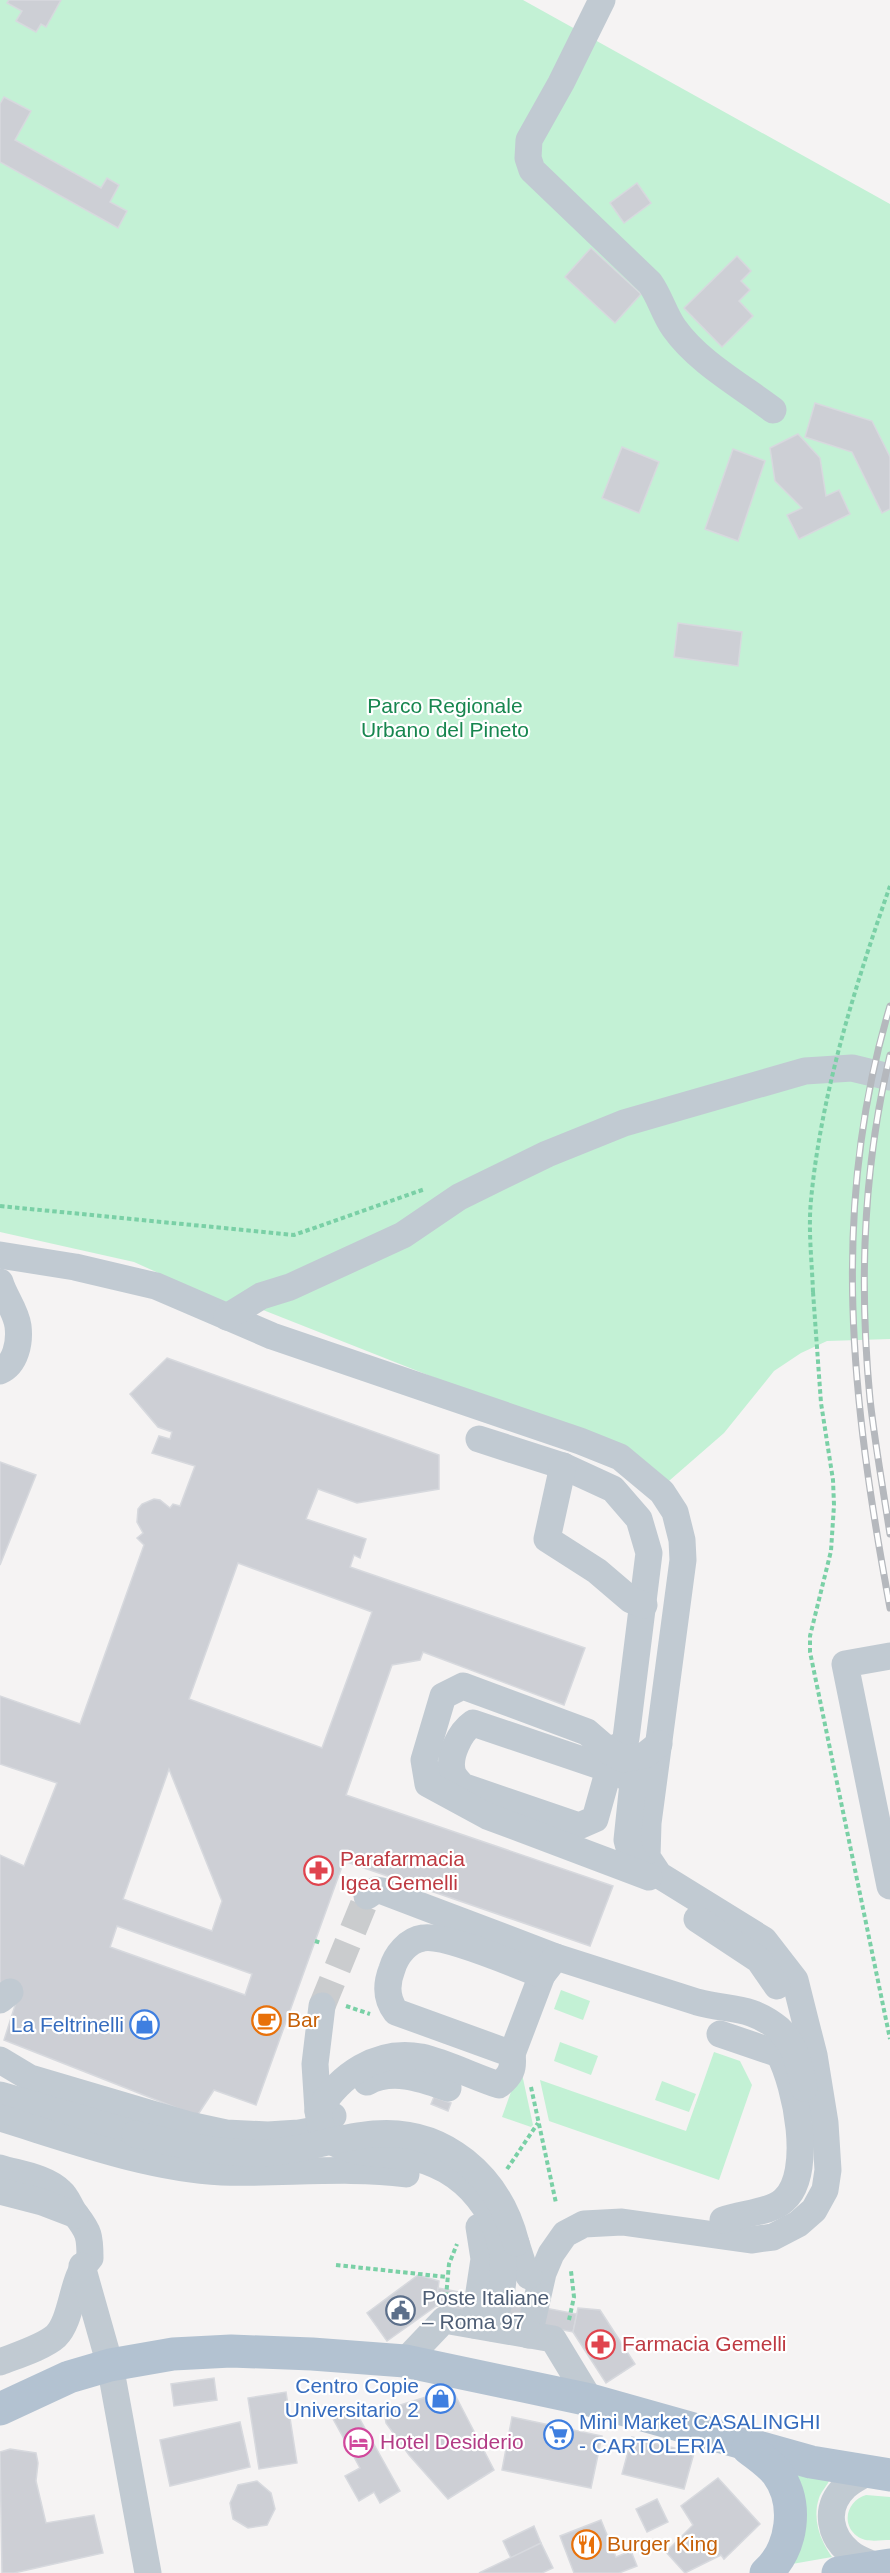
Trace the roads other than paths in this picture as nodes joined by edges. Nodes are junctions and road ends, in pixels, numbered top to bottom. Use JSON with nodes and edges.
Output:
{"nodes":[{"id":1,"x":603,"y":0,"type":"edge"},
{"id":2,"x":773,"y":410,"type":"dead end"},
{"id":3,"x":890,"y":1077,"type":"edge"},
{"id":4,"x":0,"y":1255,"type":"edge"},
{"id":5,"x":0,"y":1282,"type":"edge"},
{"id":6,"x":290,"y":1287,"type":"junction"},
{"id":7,"x":227,"y":1317,"type":"junction"},
{"id":8,"x":272,"y":1336,"type":"junction"},
{"id":9,"x":0,"y":1371,"type":"edge"},
{"id":10,"x":479,"y":1439,"type":"dead end"},
{"id":11,"x":562,"y":1466,"type":"junction"},
{"id":12,"x":644,"y":1605,"type":"junction"},
{"id":13,"x":890,"y":1656,"type":"edge"},
{"id":14,"x":659,"y":1744,"type":"junction"},
{"id":15,"x":609,"y":1760,"type":"junction"},
{"id":16,"x":644,"y":1777,"type":"junction"},
{"id":17,"x":648,"y":1867,"type":"junction"},
{"id":18,"x":890,"y":1886,"type":"edge"},
{"id":19,"x":367,"y":1896,"type":"dead end"},
{"id":20,"x":549,"y":1966,"type":"junction"},
{"id":21,"x":322,"y":2006,"type":"tunnel mouth"},
{"id":22,"x":720,"y":2034,"type":"dead end"},
{"id":23,"x":512,"y":2054,"type":"junction"},
{"id":24,"x":0,"y":2060,"type":"edge"},
{"id":25,"x":798,"y":2060,"type":"junction"},
{"id":26,"x":448,"y":2088,"type":"dead end"},
{"id":27,"x":0,"y":2095,"type":"edge"},
{"id":28,"x":0,"y":2118,"type":"edge"},
{"id":29,"x":320,"y":2120,"type":"junction"},
{"id":30,"x":0,"y":2168,"type":"edge"},
{"id":31,"x":0,"y":2191,"type":"edge"},
{"id":32,"x":76,"y":2215,"type":"junction"},
{"id":33,"x":723,"y":2220,"type":"junction"},
{"id":34,"x":82,"y":2266,"type":"junction"},
{"id":35,"x":525,"y":2276,"type":"junction"},
{"id":36,"x":503,"y":2330,"type":"junction"},
{"id":37,"x":405,"y":2361,"type":"junction"},
{"id":38,"x":0,"y":2362,"type":"edge"},
{"id":39,"x":110,"y":2365,"type":"junction"},
{"id":40,"x":590,"y":2400,"type":"junction"},
{"id":41,"x":0,"y":2409,"type":"edge"},
{"id":42,"x":743,"y":2445,"type":"junction"},
{"id":43,"x":879,"y":2474,"type":"edge"},
{"id":44,"x":884,"y":2566,"type":"edge"},
{"id":45,"x":148,"y":2573,"type":"edge"},
{"id":46,"x":766,"y":2573,"type":"edge"},
{"id":47,"x":838,"y":2573,"type":"edge"}],
"edges":[{"from":1,"to":2,"type":"street"},
{"from":3,"to":6,"type":"street"},
{"from":4,"to":7,"type":"street"},
{"from":5,"to":9,"type":"street"},
{"from":6,"to":7,"type":"street"},
{"from":6,"to":8,"type":"street"},
{"from":7,"to":8,"type":"street"},
{"from":8,"to":14,"type":"street"},
{"from":10,"to":11,"type":"street"},
{"from":11,"to":12,"type":"street"},
{"from":11,"to":12,"type":"street"},
{"from":12,"to":15,"type":"street"},
{"from":13,"to":18,"type":"street"},
{"from":14,"to":15,"type":"street"},
{"from":14,"to":16,"type":"street"},
{"from":15,"to":15,"type":"street"},
{"from":15,"to":16,"type":"street"},
{"from":15,"to":17,"type":"street"},
{"from":16,"to":17,"type":"street"},
{"from":17,"to":25,"type":"street"},
{"from":17,"to":35,"type":"street"},
{"from":19,"to":20,"type":"street"},
{"from":20,"to":23,"type":"street"},
{"from":20,"to":23,"type":"street"},
{"from":20,"to":25,"type":"street"},
{"from":21,"to":29,"type":"street"},
{"from":22,"to":33,"type":"street"},
{"from":23,"to":29,"type":"street"},
{"from":24,"to":29,"type":"street"},
{"from":25,"to":33,"type":"street"},
{"from":26,"to":29,"type":"street"},
{"from":27,"to":35,"type":"street","bridge":true},
{"from":28,"to":36,"type":"street"},
{"from":29,"to":35,"type":"street"},
{"from":30,"to":32,"type":"street"},
{"from":31,"to":32,"type":"street"},
{"from":32,"to":34,"type":"street"},
{"from":33,"to":35,"type":"street"},
{"from":34,"to":38,"type":"street"},
{"from":34,"to":39,"type":"street"},
{"from":35,"to":36,"type":"street"},
{"from":35,"to":36,"type":"street"},
{"from":36,"to":37,"type":"street"},
{"from":36,"to":40,"type":"street"},
{"from":37,"to":39,"type":"main road"},
{"from":37,"to":40,"type":"main road"},
{"from":39,"to":41,"type":"main road"},
{"from":39,"to":45,"type":"street"},
{"from":40,"to":42,"type":"main road"},
{"from":42,"to":43,"type":"main road"},
{"from":42,"to":46,"type":"main road"},
{"from":43,"to":44,"type":"street"},
{"from":44,"to":47,"type":"main road"}]}
